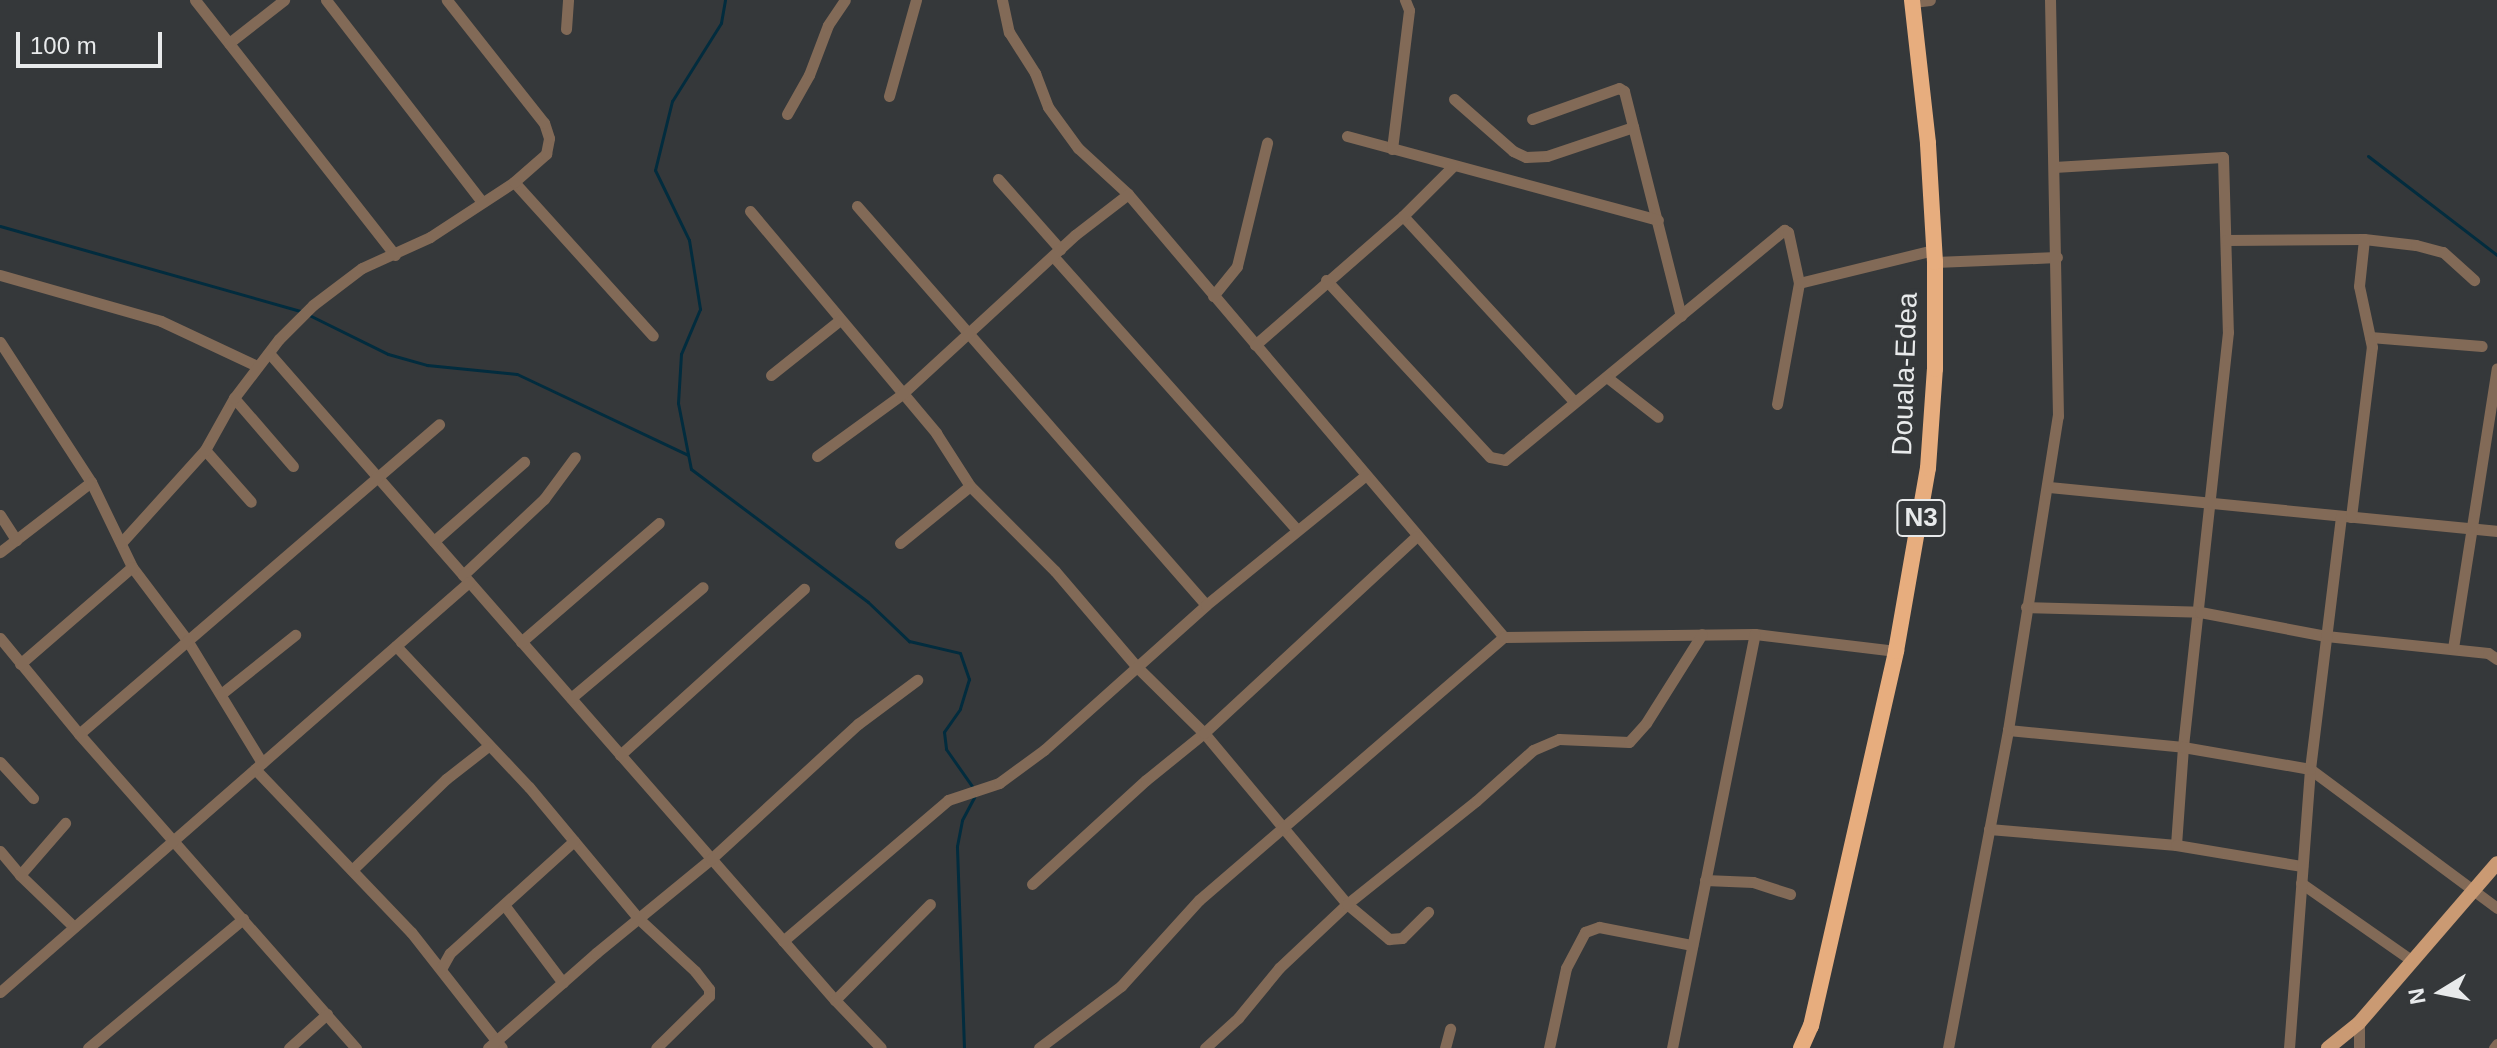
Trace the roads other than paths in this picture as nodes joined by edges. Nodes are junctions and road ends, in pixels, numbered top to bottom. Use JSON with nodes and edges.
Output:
{"nodes":[{"id":1,"x":195,"y":0,"type":"edge"},
{"id":2,"x":284,"y":0,"type":"edge"},
{"id":3,"x":326,"y":0,"type":"edge"},
{"id":4,"x":447,"y":0,"type":"edge"},
{"id":5,"x":568,"y":0,"type":"edge"},
{"id":6,"x":845,"y":0,"type":"edge"},
{"id":7,"x":916,"y":0,"type":"edge"},
{"id":8,"x":1002,"y":0,"type":"edge"},
{"id":9,"x":1405,"y":0,"type":"edge"},
{"id":10,"x":2050,"y":0,"type":"edge"},
{"id":11,"x":1918,"y":1,"type":"edge"},
{"id":12,"x":566,"y":29,"type":"dead end"},
{"id":13,"x":229,"y":43,"type":"junction"},
{"id":14,"x":889,"y":96,"type":"dead end"},
{"id":15,"x":1454,"y":99,"type":"dead end"},
{"id":16,"x":787,"y":114,"type":"dead end"},
{"id":17,"x":1532,"y":119,"type":"dead end"},
{"id":18,"x":1633,"y":127,"type":"junction"},
{"id":19,"x":1347,"y":136,"type":"dead end"},
{"id":20,"x":1267,"y":143,"type":"dead end"},
{"id":21,"x":1392,"y":149,"type":"junction"},
{"id":22,"x":1453,"y":166,"type":"junction"},
{"id":23,"x":2054,"y":167,"type":"junction"},
{"id":24,"x":998,"y":179,"type":"dead end"},
{"id":25,"x":514,"y":182,"type":"junction"},
{"id":26,"x":1128,"y":194,"type":"junction"},
{"id":27,"x":482,"y":202,"type":"junction"},
{"id":28,"x":857,"y":206,"type":"dead end"},
{"id":29,"x":750,"y":211,"type":"dead end"},
{"id":30,"x":1403,"y":216,"type":"junction"},
{"id":31,"x":1658,"y":220,"type":"junction"},
{"id":32,"x":2364,"y":239,"type":"junction"},
{"id":33,"x":2226,"y":240,"type":"junction"},
{"id":34,"x":1056,"y":253,"type":"junction"},
{"id":35,"x":395,"y":255,"type":"junction"},
{"id":36,"x":1934,"y":256,"type":"junction"},
{"id":37,"x":2057,"y":257,"type":"junction"},
{"id":38,"x":0,"y":275,"type":"edge"},
{"id":39,"x":1326,"y":280,"type":"junction"},
{"id":40,"x":2474,"y":280,"type":"dead end"},
{"id":41,"x":1799,"y":283,"type":"junction"},
{"id":42,"x":1213,"y":296,"type":"junction"},
{"id":43,"x":1681,"y":316,"type":"junction"},
{"id":44,"x":840,"y":320,"type":"junction"},
{"id":45,"x":966,"y":335,"type":"junction"},
{"id":46,"x":653,"y":336,"type":"dead end"},
{"id":47,"x":2370,"y":337,"type":"junction"},
{"id":48,"x":0,"y":342,"type":"edge"},
{"id":49,"x":1255,"y":345,"type":"junction"},
{"id":50,"x":2482,"y":346,"type":"dead end"},
{"id":51,"x":269,"y":353,"type":"junction"},
{"id":52,"x":257,"y":366,"type":"junction"},
{"id":53,"x":2497,"y":368,"type":"edge"},
{"id":54,"x":771,"y":375,"type":"dead end"},
{"id":55,"x":1608,"y":378,"type":"junction"},
{"id":56,"x":901,"y":395,"type":"junction"},
{"id":57,"x":234,"y":398,"type":"junction"},
{"id":58,"x":1574,"y":401,"type":"junction"},
{"id":59,"x":1777,"y":404,"type":"dead end"},
{"id":60,"x":1658,"y":417,"type":"dead end"},
{"id":61,"x":439,"y":424,"type":"dead end"},
{"id":62,"x":205,"y":450,"type":"junction"},
{"id":63,"x":817,"y":456,"type":"dead end"},
{"id":64,"x":575,"y":457,"type":"dead end"},
{"id":65,"x":524,"y":462,"type":"dead end"},
{"id":66,"x":293,"y":466,"type":"dead end"},
{"id":67,"x":1365,"y":476,"type":"junction"},
{"id":68,"x":377,"y":477,"type":"junction"},
{"id":69,"x":91,"y":482,"type":"junction"},
{"id":70,"x":970,"y":486,"type":"junction"},
{"id":71,"x":2049,"y":487,"type":"junction"},
{"id":72,"x":251,"y":502,"type":"dead end"},
{"id":73,"x":2210,"y":503,"type":"junction"},
{"id":74,"x":0,"y":515,"type":"edge"},
{"id":75,"x":2346,"y":516,"type":"junction"},
{"id":76,"x":659,"y":523,"type":"dead end"},
{"id":77,"x":2472,"y":528,"type":"junction"},
{"id":78,"x":1296,"y":529,"type":"junction"},
{"id":79,"x":2497,"y":531,"type":"edge"},
{"id":80,"x":1416,"y":537,"type":"junction"},
{"id":81,"x":16,"y":540,"type":"junction"},
{"id":82,"x":434,"y":541,"type":"junction"},
{"id":83,"x":121,"y":543,"type":"junction"},
{"id":84,"x":900,"y":543,"type":"dead end"},
{"id":85,"x":0,"y":552,"type":"edge"},
{"id":86,"x":132,"y":567,"type":"junction"},
{"id":87,"x":466,"y":579,"type":"junction"},
{"id":88,"x":703,"y":587,"type":"dead end"},
{"id":89,"x":804,"y":589,"type":"dead end"},
{"id":90,"x":1206,"y":605,"type":"junction"},
{"id":91,"x":2026,"y":607,"type":"junction"},
{"id":92,"x":2200,"y":612,"type":"junction"},
{"id":93,"x":1702,"y":634,"type":"junction"},
{"id":94,"x":1755,"y":634,"type":"junction"},
{"id":95,"x":295,"y":635,"type":"dead end"},
{"id":96,"x":2326,"y":636,"type":"junction"},
{"id":97,"x":1504,"y":637,"type":"junction"},
{"id":98,"x":0,"y":638,"type":"edge"},
{"id":99,"x":187,"y":640,"type":"junction"},
{"id":100,"x":521,"y":642,"type":"junction"},
{"id":101,"x":396,"y":646,"type":"junction"},
{"id":102,"x":2453,"y":648,"type":"junction"},
{"id":103,"x":1896,"y":651,"type":"junction"},
{"id":104,"x":2497,"y":659,"type":"edge"},
{"id":105,"x":20,"y":664,"type":"junction"},
{"id":106,"x":1137,"y":667,"type":"junction"},
{"id":107,"x":917,"y":680,"type":"dead end"},
{"id":108,"x":221,"y":694,"type":"junction"},
{"id":109,"x":571,"y":698,"type":"junction"},
{"id":110,"x":2008,"y":730,"type":"junction"},
{"id":111,"x":1204,"y":733,"type":"junction"},
{"id":112,"x":79,"y":734,"type":"junction"},
{"id":113,"x":487,"y":747,"type":"junction"},
{"id":114,"x":2183,"y":747,"type":"junction"},
{"id":115,"x":620,"y":755,"type":"junction"},
{"id":116,"x":0,"y":762,"type":"edge"},
{"id":117,"x":259,"y":766,"type":"junction"},
{"id":118,"x":2310,"y":769,"type":"junction"},
{"id":119,"x":33,"y":798,"type":"dead end"},
{"id":120,"x":65,"y":823,"type":"dead end"},
{"id":121,"x":1286,"y":828,"type":"junction"},
{"id":122,"x":1989,"y":829,"type":"junction"},
{"id":123,"x":173,"y":840,"type":"junction"},
{"id":124,"x":574,"y":841,"type":"junction"},
{"id":125,"x":2176,"y":845,"type":"junction"},
{"id":126,"x":0,"y":851,"type":"edge"},
{"id":127,"x":711,"y":859,"type":"junction"},
{"id":128,"x":2497,"y":863,"type":"edge"},
{"id":129,"x":2302,"y":866,"type":"junction"},
{"id":130,"x":352,"y":870,"type":"junction"},
{"id":131,"x":20,"y":875,"type":"junction"},
{"id":132,"x":1705,"y":880,"type":"junction"},
{"id":133,"x":2301,"y":883,"type":"junction"},
{"id":134,"x":1032,"y":884,"type":"dead end"},
{"id":135,"x":2471,"y":889,"type":"junction"},
{"id":136,"x":1790,"y":894,"type":"dead end"},
{"id":137,"x":930,"y":904,"type":"dead end"},
{"id":138,"x":1347,"y":904,"type":"junction"},
{"id":139,"x":505,"y":906,"type":"junction"},
{"id":140,"x":2497,"y":908,"type":"edge"},
{"id":141,"x":1428,"y":912,"type":"dead end"},
{"id":142,"x":243,"y":919,"type":"junction"},
{"id":143,"x":640,"y":920,"type":"junction"},
{"id":144,"x":74,"y":927,"type":"junction"},
{"id":145,"x":783,"y":941,"type":"junction"},
{"id":146,"x":1692,"y":945,"type":"junction"},
{"id":147,"x":2411,"y":960,"type":"junction"},
{"id":148,"x":441,"y":969,"type":"junction"},
{"id":149,"x":563,"y":983,"type":"junction"},
{"id":150,"x":0,"y":992,"type":"edge"},
{"id":151,"x":835,"y":1000,"type":"junction"},
{"id":152,"x":327,"y":1014,"type":"junction"},
{"id":153,"x":2359,"y":1023,"type":"junction"},
{"id":154,"x":1811,"y":1026,"type":"junction"},
{"id":155,"x":1450,"y":1029,"type":"dead end"},
{"id":156,"x":496,"y":1046,"type":"edge"},
{"id":157,"x":88,"y":1048,"type":"edge"},
{"id":158,"x":289,"y":1048,"type":"edge"},
{"id":159,"x":356,"y":1048,"type":"edge"},
{"id":160,"x":656,"y":1048,"type":"edge"},
{"id":161,"x":881,"y":1048,"type":"edge"},
{"id":162,"x":1039,"y":1048,"type":"edge"},
{"id":163,"x":1205,"y":1048,"type":"edge"},
{"id":164,"x":1445,"y":1048,"type":"edge"},
{"id":165,"x":1549,"y":1048,"type":"edge"},
{"id":166,"x":1672,"y":1048,"type":"edge"},
{"id":167,"x":1801,"y":1048,"type":"edge"},
{"id":168,"x":1811,"y":1048,"type":"edge"},
{"id":169,"x":1948,"y":1048,"type":"edge"},
{"id":170,"x":2289,"y":1048,"type":"edge"},
{"id":171,"x":2328,"y":1048,"type":"edge"},
{"id":172,"x":2359,"y":1048,"type":"edge"}],
"edges":[{"from":1,"to":13,"type":"street"},
{"from":2,"to":13,"type":"street"},
{"from":3,"to":27,"type":"street"},
{"from":4,"to":25,"type":"street"},
{"from":5,"to":12,"type":"street"},
{"from":6,"to":16,"type":"street"},
{"from":7,"to":14,"type":"street"},
{"from":8,"to":26,"type":"street"},
{"from":9,"to":21,"type":"street"},
{"from":10,"to":23,"type":"street"},
{"from":11,"to":36,"type":"highway","name":"Douala-Edea","number":"N3"},
{"from":13,"to":35,"type":"street"},
{"from":15,"to":18,"type":"street"},
{"from":17,"to":18,"type":"street"},
{"from":18,"to":31,"type":"street"},
{"from":19,"to":21,"type":"street"},
{"from":20,"to":42,"type":"street"},
{"from":21,"to":22,"type":"street"},
{"from":22,"to":30,"type":"street"},
{"from":22,"to":31,"type":"street"},
{"from":23,"to":33,"type":"street"},
{"from":23,"to":37,"type":"street"},
{"from":24,"to":34,"type":"street"},
{"from":25,"to":27,"type":"street"},
{"from":25,"to":46,"type":"street"},
{"from":26,"to":34,"type":"street"},
{"from":26,"to":42,"type":"street"},
{"from":27,"to":35,"type":"street"},
{"from":28,"to":45,"type":"street"},
{"from":29,"to":44,"type":"street"},
{"from":30,"to":39,"type":"street"},
{"from":30,"to":58,"type":"street"},
{"from":31,"to":43,"type":"street"},
{"from":32,"to":33,"type":"street"},
{"from":32,"to":40,"type":"street"},
{"from":32,"to":47,"type":"street"},
{"from":33,"to":73,"type":"street"},
{"from":34,"to":45,"type":"street"},
{"from":34,"to":78,"type":"street"},
{"from":35,"to":51,"type":"street"},
{"from":36,"to":37,"type":"street"},
{"from":36,"to":41,"type":"street"},
{"from":36,"to":103,"type":"highway","name":"Douala-Edea","number":"N3"},
{"from":37,"to":71,"type":"street"},
{"from":38,"to":52,"type":"street"},
{"from":39,"to":49,"type":"street"},
{"from":39,"to":58,"type":"street"},
{"from":41,"to":43,"type":"street"},
{"from":41,"to":59,"type":"street"},
{"from":42,"to":49,"type":"street"},
{"from":43,"to":55,"type":"street"},
{"from":44,"to":54,"type":"street"},
{"from":44,"to":56,"type":"street"},
{"from":45,"to":56,"type":"street"},
{"from":45,"to":90,"type":"street"},
{"from":47,"to":50,"type":"street"},
{"from":47,"to":75,"type":"street"},
{"from":48,"to":69,"type":"street"},
{"from":49,"to":67,"type":"street"},
{"from":51,"to":52,"type":"street"},
{"from":51,"to":68,"type":"street"},
{"from":52,"to":57,"type":"street"},
{"from":53,"to":77,"type":"street"},
{"from":55,"to":58,"type":"street"},
{"from":55,"to":60,"type":"street"},
{"from":56,"to":63,"type":"street"},
{"from":56,"to":70,"type":"street"},
{"from":57,"to":62,"type":"street"},
{"from":57,"to":66,"type":"street"},
{"from":61,"to":68,"type":"street"},
{"from":62,"to":72,"type":"street"},
{"from":62,"to":83,"type":"street"},
{"from":64,"to":87,"type":"street"},
{"from":65,"to":82,"type":"street"},
{"from":67,"to":78,"type":"street"},
{"from":67,"to":80,"type":"street"},
{"from":68,"to":82,"type":"street"},
{"from":68,"to":99,"type":"street"},
{"from":69,"to":81,"type":"street"},
{"from":69,"to":83,"type":"street"},
{"from":70,"to":84,"type":"street"},
{"from":70,"to":106,"type":"street"},
{"from":71,"to":73,"type":"street"},
{"from":71,"to":91,"type":"street"},
{"from":73,"to":75,"type":"street"},
{"from":73,"to":92,"type":"street"},
{"from":74,"to":81,"type":"street"},
{"from":75,"to":77,"type":"street"},
{"from":75,"to":96,"type":"street"},
{"from":76,"to":100,"type":"street"},
{"from":77,"to":79,"type":"street"},
{"from":77,"to":102,"type":"street"},
{"from":78,"to":90,"type":"street"},
{"from":80,"to":97,"type":"street"},
{"from":80,"to":111,"type":"street"},
{"from":81,"to":85,"type":"street"},
{"from":82,"to":87,"type":"street"},
{"from":83,"to":86,"type":"street"},
{"from":86,"to":99,"type":"street"},
{"from":86,"to":105,"type":"street"},
{"from":87,"to":100,"type":"street"},
{"from":87,"to":101,"type":"street"},
{"from":88,"to":109,"type":"street"},
{"from":89,"to":115,"type":"street"},
{"from":90,"to":106,"type":"street"},
{"from":91,"to":92,"type":"street"},
{"from":91,"to":110,"type":"street"},
{"from":92,"to":96,"type":"street"},
{"from":92,"to":114,"type":"street"},
{"from":93,"to":94,"type":"street"},
{"from":93,"to":97,"type":"street"},
{"from":93,"to":138,"type":"street"},
{"from":94,"to":103,"type":"street"},
{"from":94,"to":132,"type":"street"},
{"from":95,"to":108,"type":"street"},
{"from":96,"to":102,"type":"street"},
{"from":96,"to":118,"type":"street"},
{"from":97,"to":121,"type":"street"},
{"from":98,"to":105,"type":"street"},
{"from":99,"to":108,"type":"street"},
{"from":99,"to":112,"type":"street"},
{"from":100,"to":109,"type":"street"},
{"from":101,"to":113,"type":"street"},
{"from":101,"to":117,"type":"street"},
{"from":102,"to":104,"type":"street"},
{"from":103,"to":154,"type":"highway","name":"Douala-Edea","number":"N3"},
{"from":105,"to":112,"type":"street"},
{"from":106,"to":111,"type":"street"},
{"from":106,"to":145,"type":"street"},
{"from":107,"to":127,"type":"street"},
{"from":108,"to":117,"type":"street"},
{"from":109,"to":115,"type":"street"},
{"from":110,"to":114,"type":"street"},
{"from":110,"to":122,"type":"street"},
{"from":111,"to":121,"type":"street"},
{"from":111,"to":134,"type":"street"},
{"from":112,"to":123,"type":"street"},
{"from":113,"to":124,"type":"street"},
{"from":113,"to":130,"type":"street"},
{"from":114,"to":118,"type":"street"},
{"from":114,"to":125,"type":"street"},
{"from":115,"to":127,"type":"street"},
{"from":116,"to":119,"type":"street"},
{"from":117,"to":123,"type":"street"},
{"from":117,"to":130,"type":"street"},
{"from":118,"to":129,"type":"street"},
{"from":118,"to":135,"type":"street"},
{"from":120,"to":131,"type":"street"},
{"from":121,"to":138,"type":"street"},
{"from":121,"to":162,"type":"street"},
{"from":122,"to":125,"type":"street"},
{"from":122,"to":169,"type":"street"},
{"from":123,"to":142,"type":"street"},
{"from":123,"to":144,"type":"street"},
{"from":124,"to":139,"type":"street"},
{"from":124,"to":143,"type":"street"},
{"from":125,"to":129,"type":"street"},
{"from":126,"to":131,"type":"street"},
{"from":127,"to":143,"type":"street"},
{"from":127,"to":145,"type":"street"},
{"from":128,"to":135,"type":"main road"},
{"from":129,"to":133,"type":"street"},
{"from":130,"to":148,"type":"street"},
{"from":131,"to":144,"type":"street"},
{"from":132,"to":136,"type":"street"},
{"from":132,"to":146,"type":"street"},
{"from":133,"to":147,"type":"street"},
{"from":133,"to":170,"type":"street"},
{"from":135,"to":140,"type":"street"},
{"from":135,"to":147,"type":"main road"},
{"from":137,"to":151,"type":"street"},
{"from":138,"to":141,"type":"street"},
{"from":138,"to":163,"type":"street"},
{"from":139,"to":148,"type":"street"},
{"from":139,"to":149,"type":"street"},
{"from":142,"to":152,"type":"street"},
{"from":142,"to":157,"type":"street"},
{"from":143,"to":149,"type":"street"},
{"from":143,"to":160,"type":"street"},
{"from":144,"to":150,"type":"street"},
{"from":145,"to":151,"type":"street"},
{"from":146,"to":165,"type":"street"},
{"from":146,"to":166,"type":"street"},
{"from":147,"to":153,"type":"main road"},
{"from":148,"to":156,"type":"street"},
{"from":149,"to":156,"type":"street"},
{"from":151,"to":161,"type":"street"},
{"from":152,"to":158,"type":"street"},
{"from":152,"to":159,"type":"street"},
{"from":153,"to":171,"type":"main road"},
{"from":153,"to":172,"type":"street"},
{"from":154,"to":167,"type":"highway","name":"Douala-Edea","number":"N3"},
{"from":154,"to":168,"type":"highway","name":"Douala-Edea","number":"N3"},
{"from":155,"to":164,"type":"street"}]}
